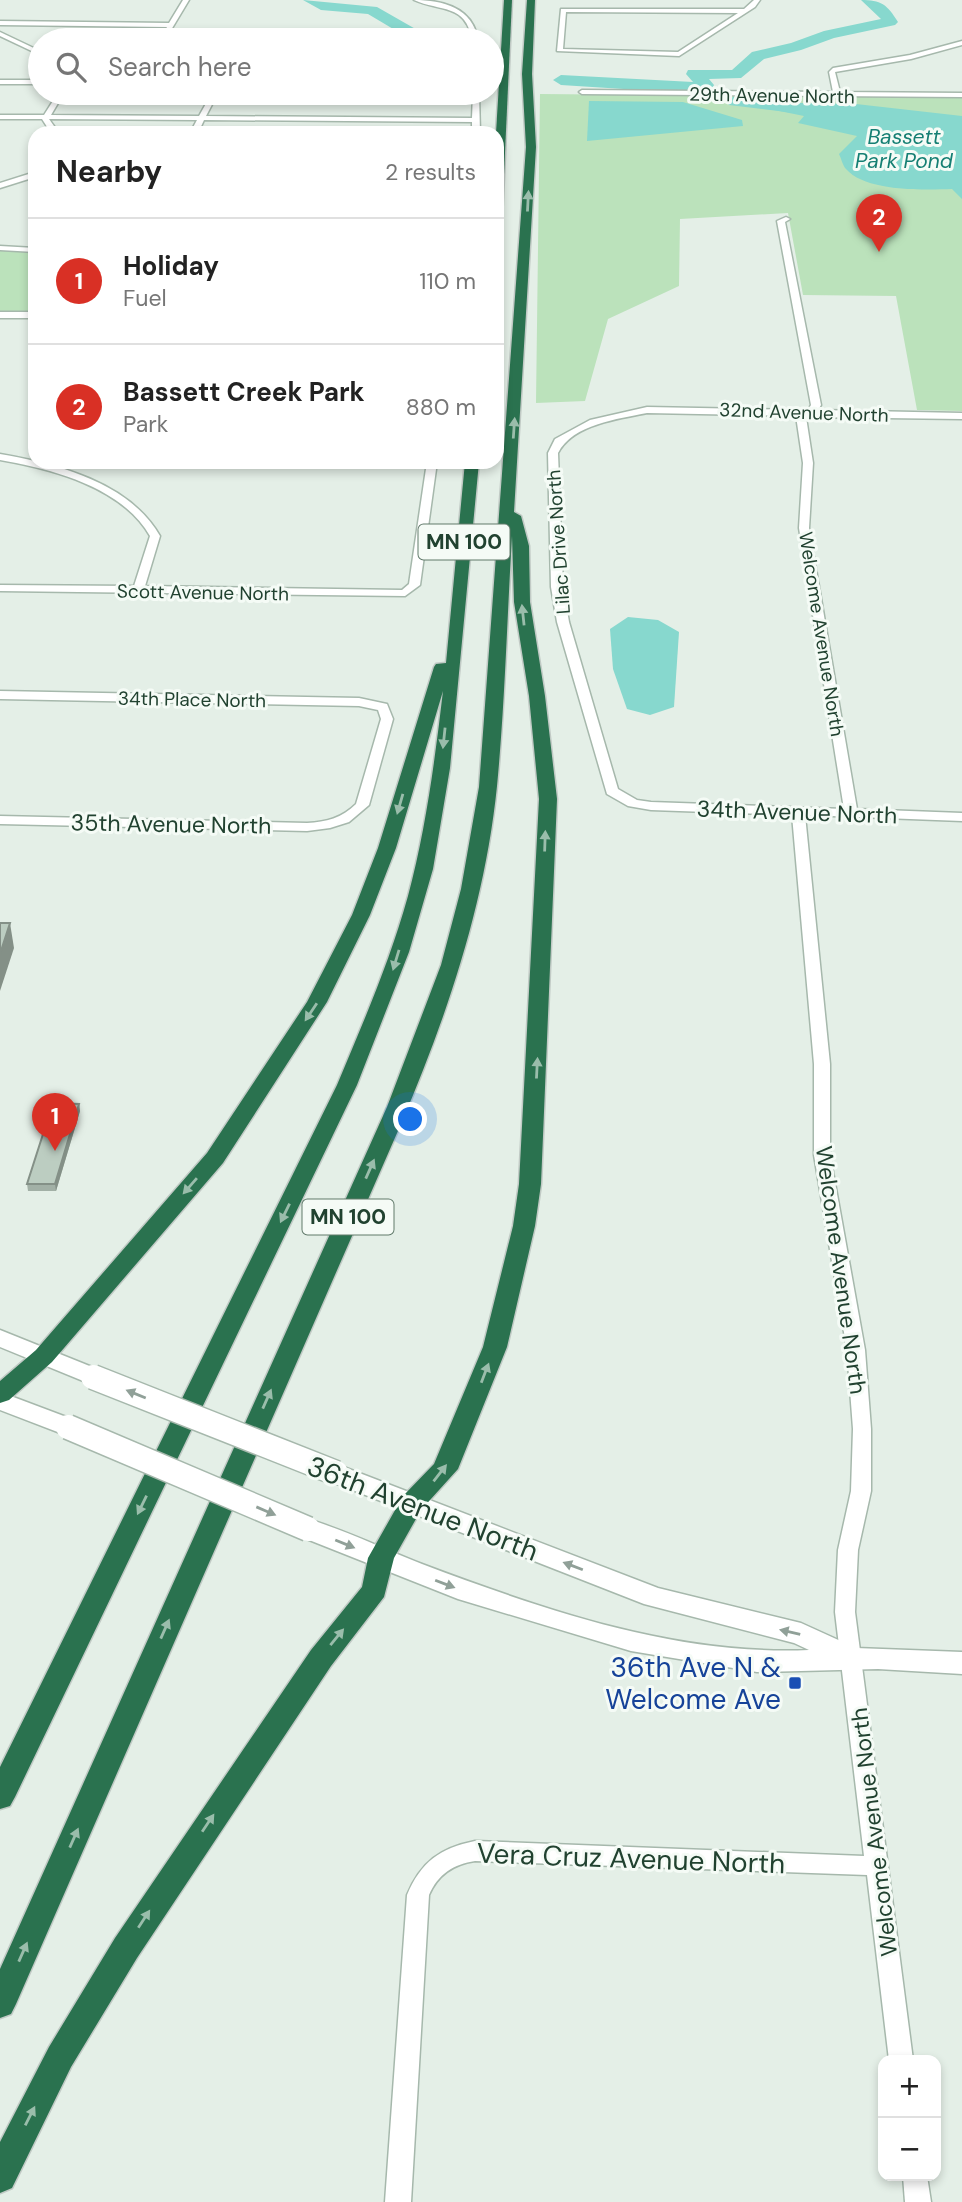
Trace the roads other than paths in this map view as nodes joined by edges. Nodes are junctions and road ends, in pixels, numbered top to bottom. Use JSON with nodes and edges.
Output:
{"nodes":[{"id":1,"x":186,"y":0,"type":"edge"},
{"id":2,"x":417,"y":0,"type":"edge"},
{"id":3,"x":508,"y":0,"type":"edge"},
{"id":4,"x":531,"y":0,"type":"edge"},
{"id":5,"x":608,"y":0,"type":"edge"},
{"id":6,"x":757,"y":0,"type":"edge"},
{"id":7,"x":608,"y":10,"type":"junction"},
{"id":8,"x":746,"y":11,"type":"junction"},
{"id":9,"x":0,"y":23,"type":"edge"},
{"id":10,"x":172,"y":25,"type":"junction"},
{"id":11,"x":170,"y":28,"type":"edge"},
{"id":12,"x":475,"y":28,"type":"edge"},
{"id":13,"x":0,"y":34,"type":"edge"},
{"id":14,"x":504,"y":42,"type":"edge"},
{"id":15,"x":962,"y":43,"type":"edge"},
{"id":16,"x":28,"y":47,"type":"edge"},
{"id":17,"x":0,"y":82,"type":"edge"},
{"id":18,"x":28,"y":82,"type":"edge"},
{"id":19,"x":582,"y":92,"type":"dead end"},
{"id":20,"x":837,"y":95,"type":"junction"},
{"id":21,"x":962,"y":95,"type":"edge"},
{"id":22,"x":54,"y":105,"type":"edge"},
{"id":23,"x":209,"y":105,"type":"edge"},
{"id":24,"x":476,"y":105,"type":"edge"},
{"id":25,"x":503,"y":105,"type":"edge"},
{"id":26,"x":0,"y":117,"type":"edge"},
{"id":27,"x":46,"y":118,"type":"junction"},
{"id":28,"x":477,"y":120,"type":"junction"},
{"id":29,"x":201,"y":121,"type":"junction"},
{"id":30,"x":51,"y":126,"type":"edge"},
{"id":31,"x":198,"y":126,"type":"edge"},
{"id":32,"x":477,"y":126,"type":"edge"},
{"id":33,"x":504,"y":126,"type":"edge"},
{"id":34,"x":28,"y":176,"type":"edge"},
{"id":35,"x":0,"y":186,"type":"edge"},
{"id":36,"x":786,"y":219,"type":"dead end"},
{"id":37,"x":0,"y":248,"type":"edge"},
{"id":38,"x":28,"y":250,"type":"edge"},
{"id":39,"x":0,"y":315,"type":"edge"},
{"id":40,"x":28,"y":315,"type":"edge"},
{"id":41,"x":647,"y":410,"type":"joint"},
{"id":42,"x":812,"y":412,"type":"junction"},
{"id":43,"x":962,"y":416,"type":"edge"},
{"id":44,"x":0,"y":457,"type":"edge"},
{"id":45,"x":28,"y":464,"type":"edge"},
{"id":46,"x":51,"y":469,"type":"edge"},
{"id":47,"x":431,"y":469,"type":"edge"},
{"id":48,"x":471,"y":469,"type":"edge"},
{"id":49,"x":509,"y":496,"type":"junction"},
{"id":50,"x":0,"y":588,"type":"edge"},
{"id":51,"x":138,"y":591,"type":"junction"},
{"id":52,"x":456,"y":622,"type":"junction"},
{"id":53,"x":0,"y":695,"type":"edge"},
{"id":54,"x":633,"y":803,"type":"joint"},
{"id":55,"x":798,"y":812,"type":"junction"},
{"id":56,"x":851,"y":814,"type":"junction"},
{"id":57,"x":962,"y":817,"type":"edge"},
{"id":58,"x":0,"y":820,"type":"edge"},
{"id":59,"x":341,"y":822,"type":"joint"},
{"id":60,"x":0,"y":1338,"type":"edge"},
{"id":61,"x":44,"y":1356,"type":"junction"},
{"id":62,"x":0,"y":1394,"type":"edge"},
{"id":63,"x":0,"y":1401,"type":"edge"},
{"id":64,"x":412,"y":1503,"type":"junction"},
{"id":65,"x":381,"y":1558,"type":"junction"},
{"id":66,"x":853,"y":1659,"type":"junction"},
{"id":67,"x":962,"y":1663,"type":"edge"},
{"id":68,"x":0,"y":1797,"type":"edge"},
{"id":69,"x":878,"y":1866,"type":"junction"},
{"id":70,"x":0,"y":2004,"type":"edge"},
{"id":71,"x":900,"y":2055,"type":"edge"},
{"id":72,"x":0,"y":2177,"type":"edge"},
{"id":73,"x":916,"y":2181,"type":"edge"},
{"id":74,"x":398,"y":2202,"type":"edge"},
{"id":75,"x":918,"y":2202,"type":"edge"}],
"edges":[{"from":1,"to":10,"type":"street"},
{"from":2,"to":12,"type":"street"},
{"from":3,"to":14,"type":"highway"},
{"from":49,"to":4,"type":"highway","number":"MN 100","one_way":true},
{"from":5,"to":7,"type":"street"},
{"from":6,"to":8,"type":"street"},
{"from":7,"to":8,"type":"street"},
{"from":7,"to":8,"type":"street"},
{"from":9,"to":10,"type":"street"},
{"from":10,"to":11,"type":"street"},
{"from":13,"to":16,"type":"street"},
{"from":15,"to":20,"type":"street"},
{"from":17,"to":18,"type":"street"},
{"from":19,"to":20,"type":"street","name":"29th Avenue North"},
{"from":20,"to":21,"type":"street","name":"29th Avenue North"},
{"from":22,"to":27,"type":"street"},
{"from":23,"to":29,"type":"street"},
{"from":24,"to":28,"type":"street"},
{"from":25,"to":33,"type":"highway"},
{"from":26,"to":27,"type":"street"},
{"from":27,"to":29,"type":"street"},
{"from":27,"to":30,"type":"street"},
{"from":28,"to":29,"type":"street"},
{"from":28,"to":32,"type":"street"},
{"from":29,"to":31,"type":"street"},
{"from":34,"to":35,"type":"street"},
{"from":36,"to":42,"type":"street","name":"Welcome Avenue North"},
{"from":37,"to":38,"type":"street"},
{"from":39,"to":40,"type":"street"},
{"from":41,"to":42,"type":"street","name":"32nd Avenue North"},
{"from":41,"to":54,"type":"street","name":"Lilac Drive North"},
{"from":42,"to":43,"type":"street","name":"32nd Avenue North"},
{"from":42,"to":56,"type":"street","name":"Welcome Avenue North"},
{"from":44,"to":45,"type":"street"},
{"from":46,"to":51,"type":"street"},
{"from":47,"to":51,"type":"street","name":"Scott Avenue North"},
{"from":48,"to":52,"type":"highway","number":"MN 100"},
{"from":64,"to":49,"type":"highway","one_way":true},
{"from":70,"to":49,"type":"highway","number":"MN 100","one_way":true},
{"from":50,"to":51,"type":"street","name":"Scott Avenue North"},
{"from":52,"to":61,"type":"highway","one_way":true},
{"from":52,"to":68,"type":"highway","number":"MN 100","one_way":true},
{"from":53,"to":59,"type":"street","name":"34th Place North"},
{"from":54,"to":55,"type":"street","name":"34th Avenue North"},
{"from":55,"to":56,"type":"street","name":"34th Avenue North"},
{"from":55,"to":66,"type":"street","name":"Welcome Avenue North"},
{"from":56,"to":57,"type":"street","name":"34th Avenue North"},
{"from":58,"to":59,"type":"street","name":"35th Avenue North"},
{"from":60,"to":61,"type":"street","name":"36th Avenue North"},
{"from":61,"to":62,"type":"highway"},
{"from":64,"to":61,"type":"street","name":"36th Avenue North","one_way":true,"bridge":true},
{"from":63,"to":65,"type":"street","name":"36th Avenue North","one_way":true,"bridge":true},
{"from":64,"to":65,"type":"highway"},
{"from":66,"to":64,"type":"street","name":"36th Avenue North","one_way":true},
{"from":65,"to":66,"type":"street","name":"36th Avenue North","one_way":true},
{"from":72,"to":65,"type":"highway","one_way":true},
{"from":66,"to":67,"type":"street","name":"36th Avenue North"},
{"from":66,"to":69,"type":"street","name":"Welcome Avenue North"},
{"from":69,"to":71,"type":"street","name":"Welcome Avenue North"},
{"from":69,"to":74,"type":"street","name":"Vera Cruz Avenue North"},
{"from":73,"to":75,"type":"street"}]}
